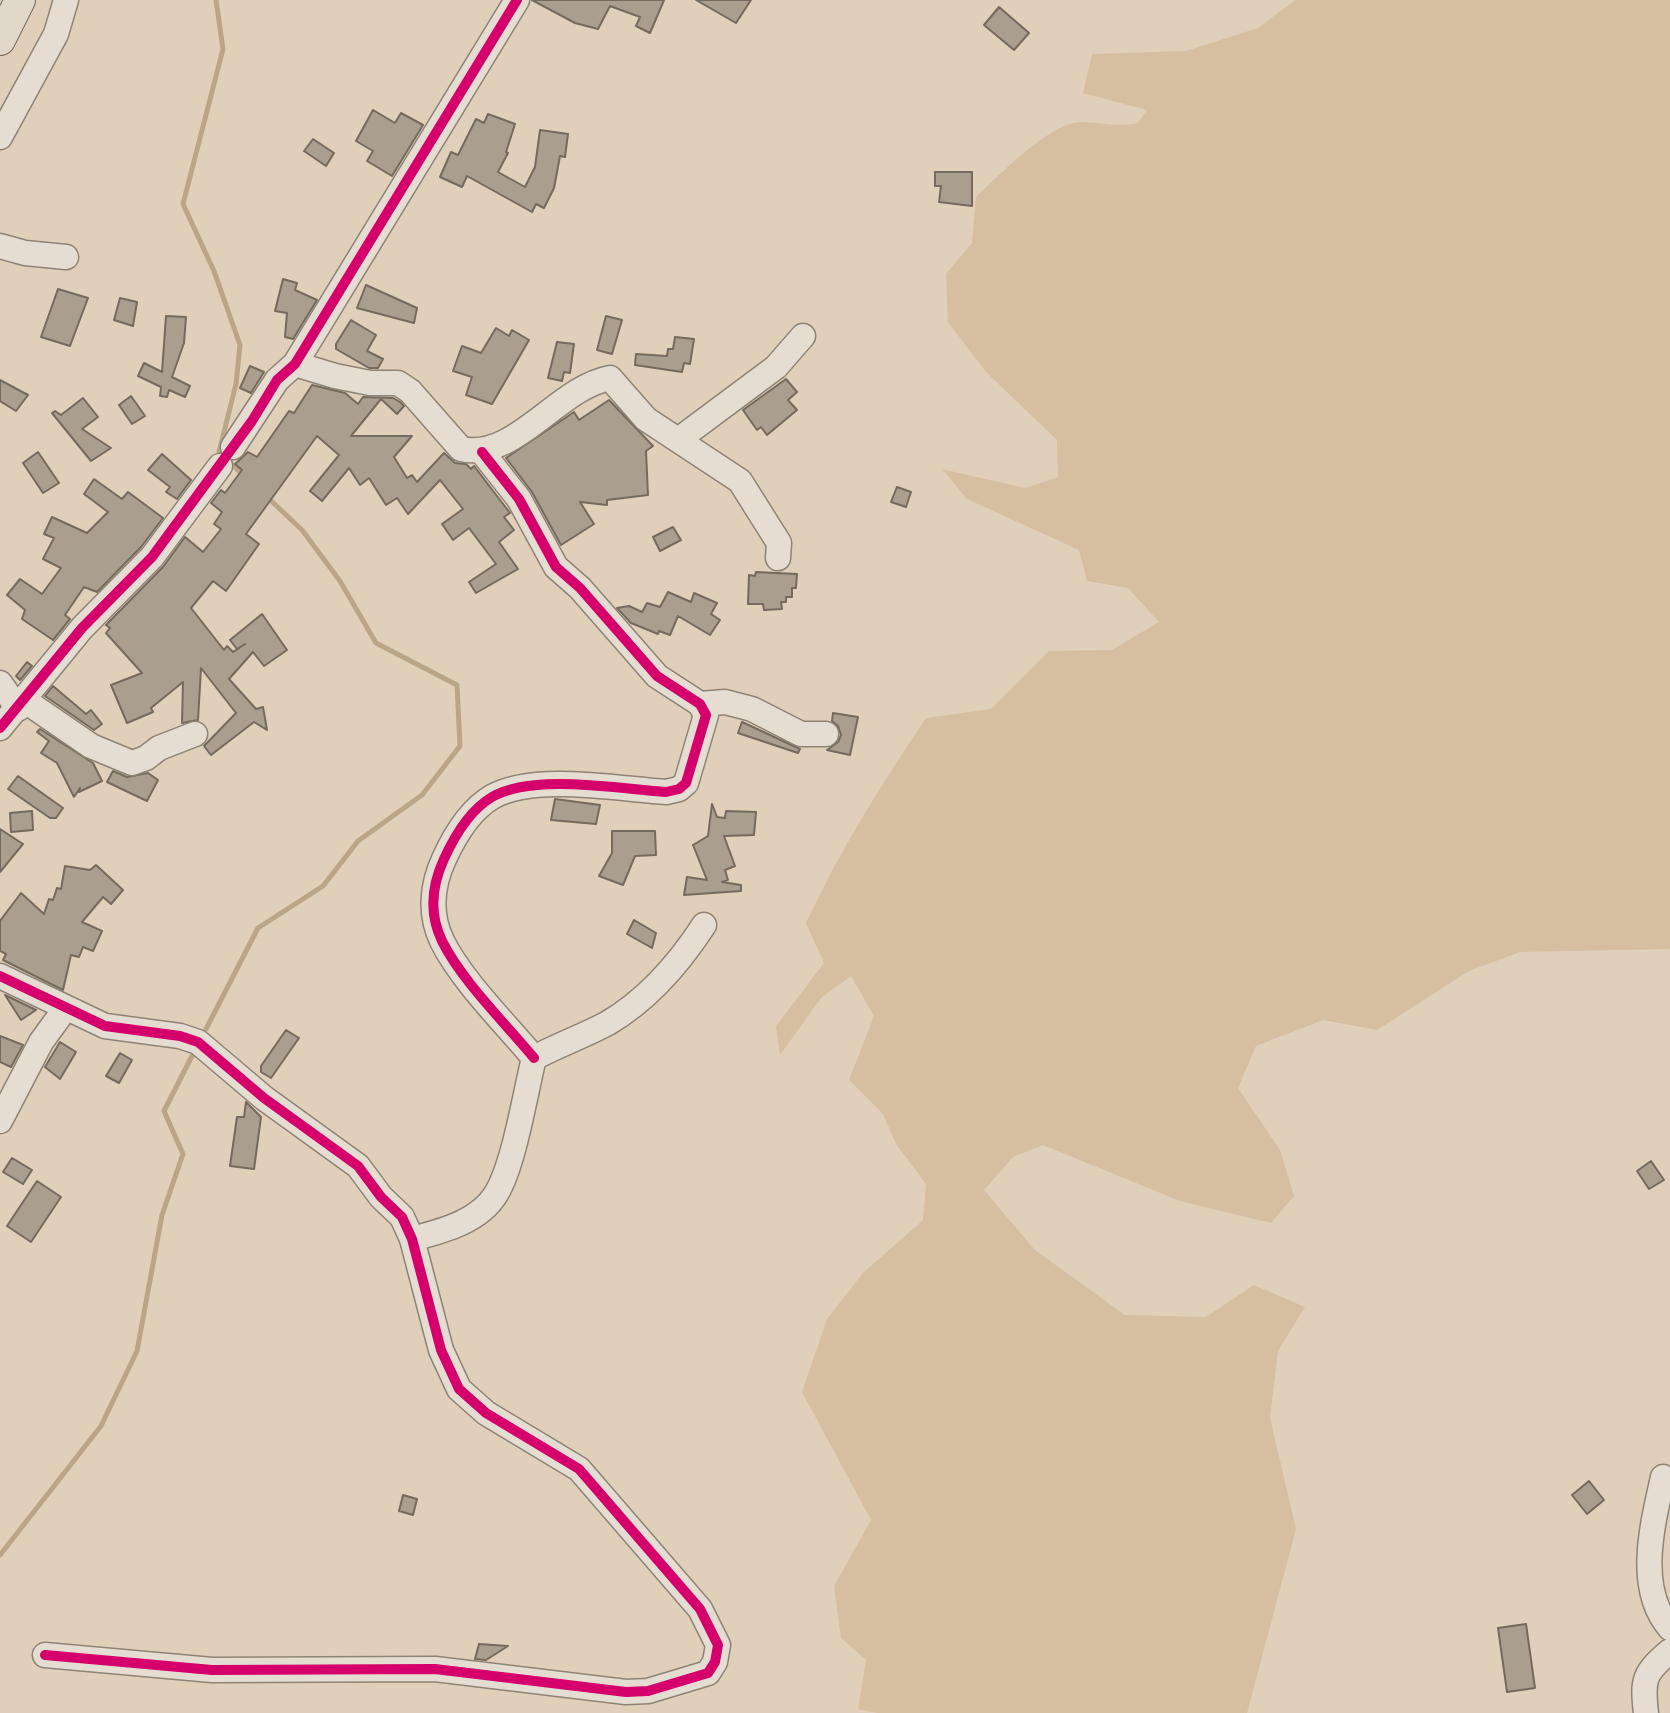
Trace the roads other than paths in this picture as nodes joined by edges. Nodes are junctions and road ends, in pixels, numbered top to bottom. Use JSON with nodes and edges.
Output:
{"nodes":[{"id":1,"x":20,"y":0,"type":"edge"},
{"id":2,"x":66,"y":0,"type":"edge"},
{"id":3,"x":517,"y":0,"type":"edge"},
{"id":4,"x":0,"y":40,"type":"edge"},
{"id":5,"x":0,"y":137,"type":"edge"},
{"id":6,"x":0,"y":246,"type":"edge"},
{"id":7,"x":66,"y":257,"type":"dead end"},
{"id":8,"x":803,"y":336,"type":"dead end"},
{"id":9,"x":295,"y":364,"type":"junction"},
{"id":10,"x":678,"y":440,"type":"junction"},
{"id":11,"x":482,"y":452,"type":"junction"},
{"id":12,"x":778,"y":558,"type":"dead end"},
{"id":13,"x":0,"y":683,"type":"edge"},
{"id":14,"x":700,"y":704,"type":"junction"},
{"id":15,"x":21,"y":705,"type":"junction"},
{"id":16,"x":0,"y":728,"type":"edge"},
{"id":17,"x":195,"y":734,"type":"dead end"},
{"id":18,"x":826,"y":734,"type":"dead end"},
{"id":19,"x":704,"y":925,"type":"dead end"},
{"id":20,"x":0,"y":976,"type":"edge"},
{"id":21,"x":65,"y":1009,"type":"junction"},
{"id":22,"x":534,"y":1058,"type":"junction"},
{"id":23,"x":0,"y":1121,"type":"edge"},
{"id":24,"x":412,"y":1238,"type":"junction"},
{"id":25,"x":1663,"y":1477,"type":"dead end"},
{"id":26,"x":1670,"y":1628,"type":"edge"},
{"id":27,"x":1670,"y":1651,"type":"edge"},
{"id":28,"x":45,"y":1656,"type":"dead end"},
{"id":29,"x":1646,"y":1713,"type":"edge"}],
"edges":[{"from":1,"to":4,"type":"main road"},
{"from":2,"to":5,"type":"street"},
{"from":3,"to":9,"type":"street"},
{"from":6,"to":7,"type":"street"},
{"from":8,"to":10,"type":"street"},
{"from":9,"to":11,"type":"street"},
{"from":9,"to":15,"type":"street"},
{"from":10,"to":11,"type":"street"},
{"from":10,"to":12,"type":"street"},
{"from":11,"to":14,"type":"street"},
{"from":13,"to":15,"type":"street"},
{"from":14,"to":18,"type":"street"},
{"from":14,"to":22,"type":"street"},
{"from":15,"to":16,"type":"street"},
{"from":15,"to":17,"type":"street"},
{"from":19,"to":22,"type":"street"},
{"from":20,"to":21,"type":"street"},
{"from":21,"to":23,"type":"street"},
{"from":21,"to":24,"type":"street"},
{"from":22,"to":24,"type":"street"},
{"from":24,"to":28,"type":"street"},
{"from":25,"to":26,"type":"street"},
{"from":27,"to":29,"type":"street"}]}
